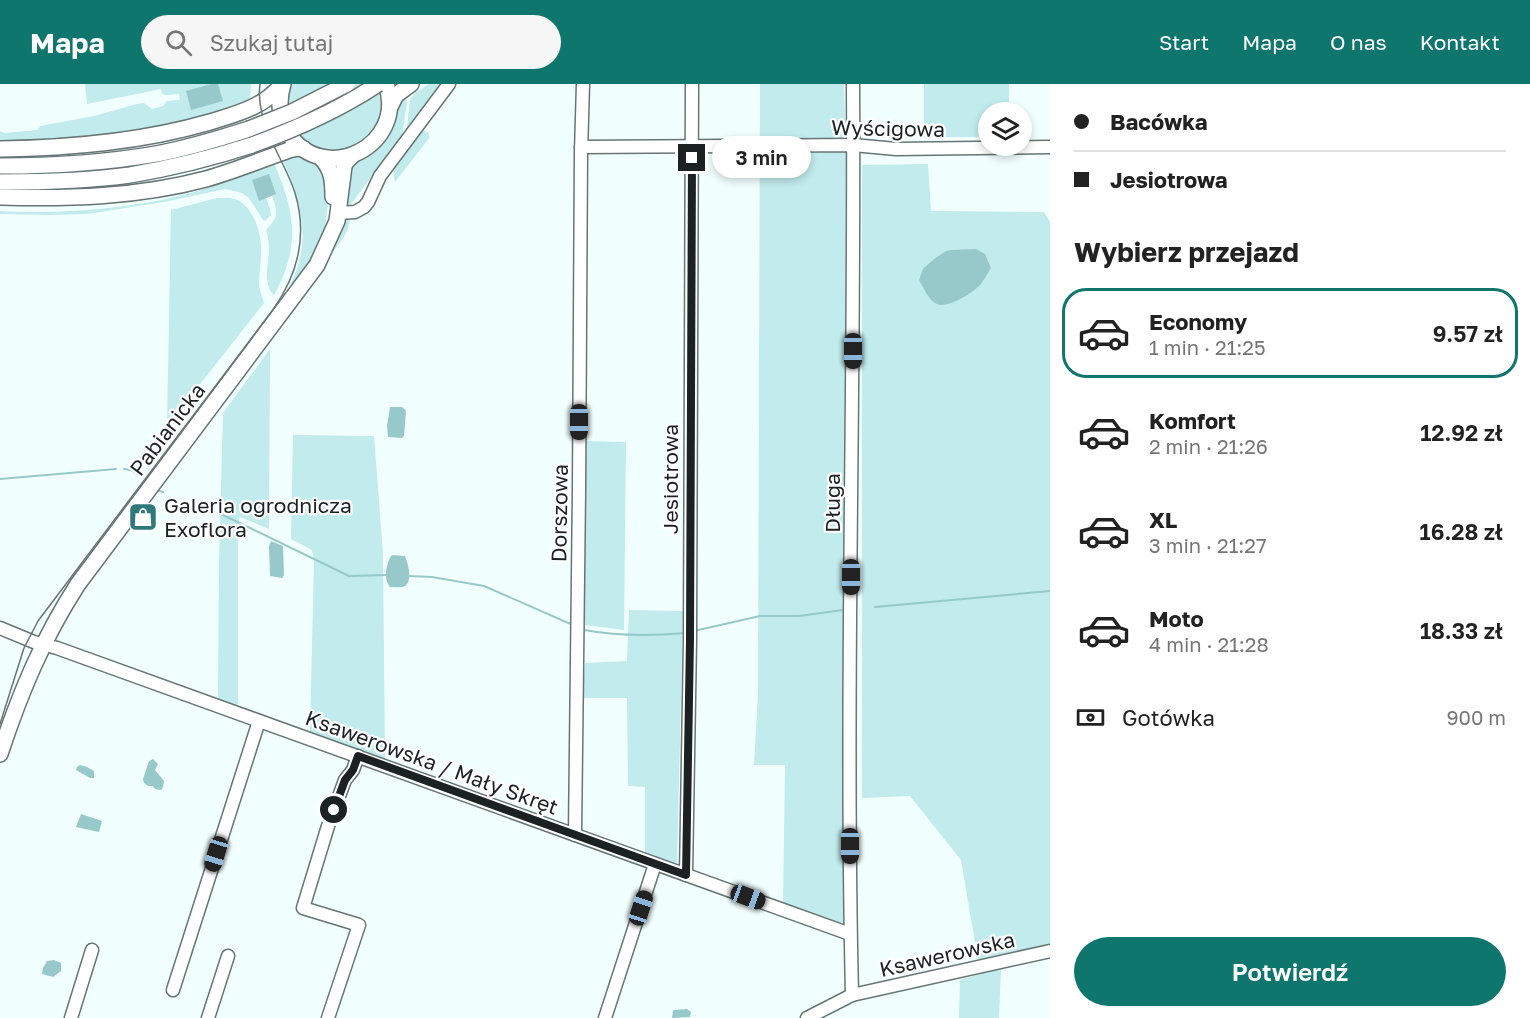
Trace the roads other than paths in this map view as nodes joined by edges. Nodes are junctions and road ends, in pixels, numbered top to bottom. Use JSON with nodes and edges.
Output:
{"nodes":[{"id":1,"x":282,"y":84,"type":"edge"},
{"id":2,"x":347,"y":84,"type":"edge"},
{"id":3,"x":378,"y":84,"type":"edge"},
{"id":4,"x":386,"y":84,"type":"edge"},
{"id":5,"x":411,"y":84,"type":"edge"},
{"id":6,"x":449,"y":84,"type":"edge"},
{"id":7,"x":583,"y":84,"type":"edge"},
{"id":8,"x":692,"y":84,"type":"edge"},
{"id":9,"x":853,"y":84,"type":"edge"},
{"id":10,"x":390,"y":107,"type":"junction"},
{"id":11,"x":249,"y":109,"type":"junction"},
{"id":12,"x":283,"y":122,"type":"junction"},
{"id":13,"x":853,"y":145,"type":"junction"},
{"id":14,"x":692,"y":146,"type":"junction"},
{"id":15,"x":581,"y":147,"type":"junction"},
{"id":16,"x":1050,"y":147,"type":"edge"},
{"id":17,"x":0,"y":149,"type":"edge"},
{"id":18,"x":304,"y":149,"type":"junction"},
{"id":19,"x":353,"y":155,"type":"junction"},
{"id":20,"x":320,"y":157,"type":"junction"},
{"id":21,"x":0,"y":166,"type":"edge"},
{"id":22,"x":0,"y":182,"type":"edge"},
{"id":23,"x":0,"y":197,"type":"edge"},
{"id":24,"x":339,"y":213,"type":"junction"},
{"id":25,"x":328,"y":242,"type":"junction"},
{"id":26,"x":0,"y":628,"type":"edge"},
{"id":27,"x":43,"y":644,"type":"junction"},
{"id":28,"x":259,"y":721,"type":"junction"},
{"id":29,"x":0,"y":754,"type":"edge"},
{"id":30,"x":358,"y":756,"type":"junction"},
{"id":31,"x":575,"y":835,"type":"junction"},
{"id":32,"x":655,"y":864,"type":"junction"},
{"id":33,"x":686,"y":875,"type":"junction"},
{"id":34,"x":850,"y":934,"type":"junction"},
{"id":35,"x":92,"y":950,"type":"dead end"},
{"id":36,"x":1050,"y":951,"type":"edge"},
{"id":37,"x":228,"y":956,"type":"dead end"},
{"id":38,"x":173,"y":990,"type":"dead end"},
{"id":39,"x":852,"y":995,"type":"junction"},
{"id":40,"x":71,"y":1018,"type":"edge"},
{"id":41,"x":208,"y":1018,"type":"edge"},
{"id":42,"x":328,"y":1018,"type":"edge"},
{"id":43,"x":605,"y":1018,"type":"edge"},
{"id":44,"x":807,"y":1018,"type":"edge"}],
"edges":[{"from":1,"to":11,"type":"main road"},
{"from":1,"to":12,"type":"main road"},
{"from":2,"to":21,"type":"main road","bridge":true},
{"from":3,"to":22,"type":"main road","bridge":true},
{"from":4,"to":10,"type":"main road"},
{"from":5,"to":10,"type":"main road"},
{"from":6,"to":24,"type":"street"},
{"from":7,"to":15,"type":"street","name":"Dorszowa"},
{"from":8,"to":14,"type":"street","name":"Jesiotrowa"},
{"from":9,"to":13,"type":"street","name":"Długa"},
{"from":10,"to":19,"type":"main road"},
{"from":11,"to":12,"type":"main road"},
{"from":11,"to":17,"type":"main road"},
{"from":12,"to":18,"type":"main road"},
{"from":13,"to":14,"type":"street","name":"Wyścigowa"},
{"from":13,"to":16,"type":"street","name":"Wyścigowa"},
{"from":13,"to":34,"type":"street","name":"Długa"},
{"from":14,"to":15,"type":"street","name":"Wyścigowa"},
{"from":14,"to":33,"type":"street","name":"Jesiotrowa"},
{"from":15,"to":31,"type":"street","name":"Dorszowa"},
{"from":18,"to":20,"type":"main road"},
{"from":18,"to":23,"type":"main road"},
{"from":19,"to":20,"type":"main road"},
{"from":19,"to":24,"type":"main road","name":"Pabianicka"},
{"from":20,"to":25,"type":"main road","name":"Pabianicka"},
{"from":24,"to":25,"type":"main road","name":"Pabianicka"},
{"from":25,"to":27,"type":"main road","name":"Pabianicka"},
{"from":26,"to":27,"type":"street","name":"Ksawerowska / Mały Skręt"},
{"from":27,"to":28,"type":"street","name":"Ksawerowska / Mały Skręt"},
{"from":27,"to":29,"type":"main road","name":"Pabianicka"},
{"from":28,"to":30,"type":"street","name":"Ksawerowska / Mały Skręt"},
{"from":28,"to":38,"type":"street"},
{"from":30,"to":31,"type":"street","name":"Ksawerowska / Mały Skręt"},
{"from":30,"to":42,"type":"street"},
{"from":31,"to":32,"type":"street","name":"Ksawerowska / Mały Skręt"},
{"from":32,"to":33,"type":"street","name":"Ksawerowska / Mały Skręt"},
{"from":32,"to":43,"type":"street"},
{"from":33,"to":34,"type":"street","name":"Ksawerowska / Mały Skręt"},
{"from":34,"to":39,"type":"street","name":"Długa"},
{"from":35,"to":40,"type":"street"},
{"from":36,"to":39,"type":"street","name":"Ksawerowska"},
{"from":37,"to":41,"type":"street"},
{"from":39,"to":44,"type":"street","name":"Ksawerowska"}]}
